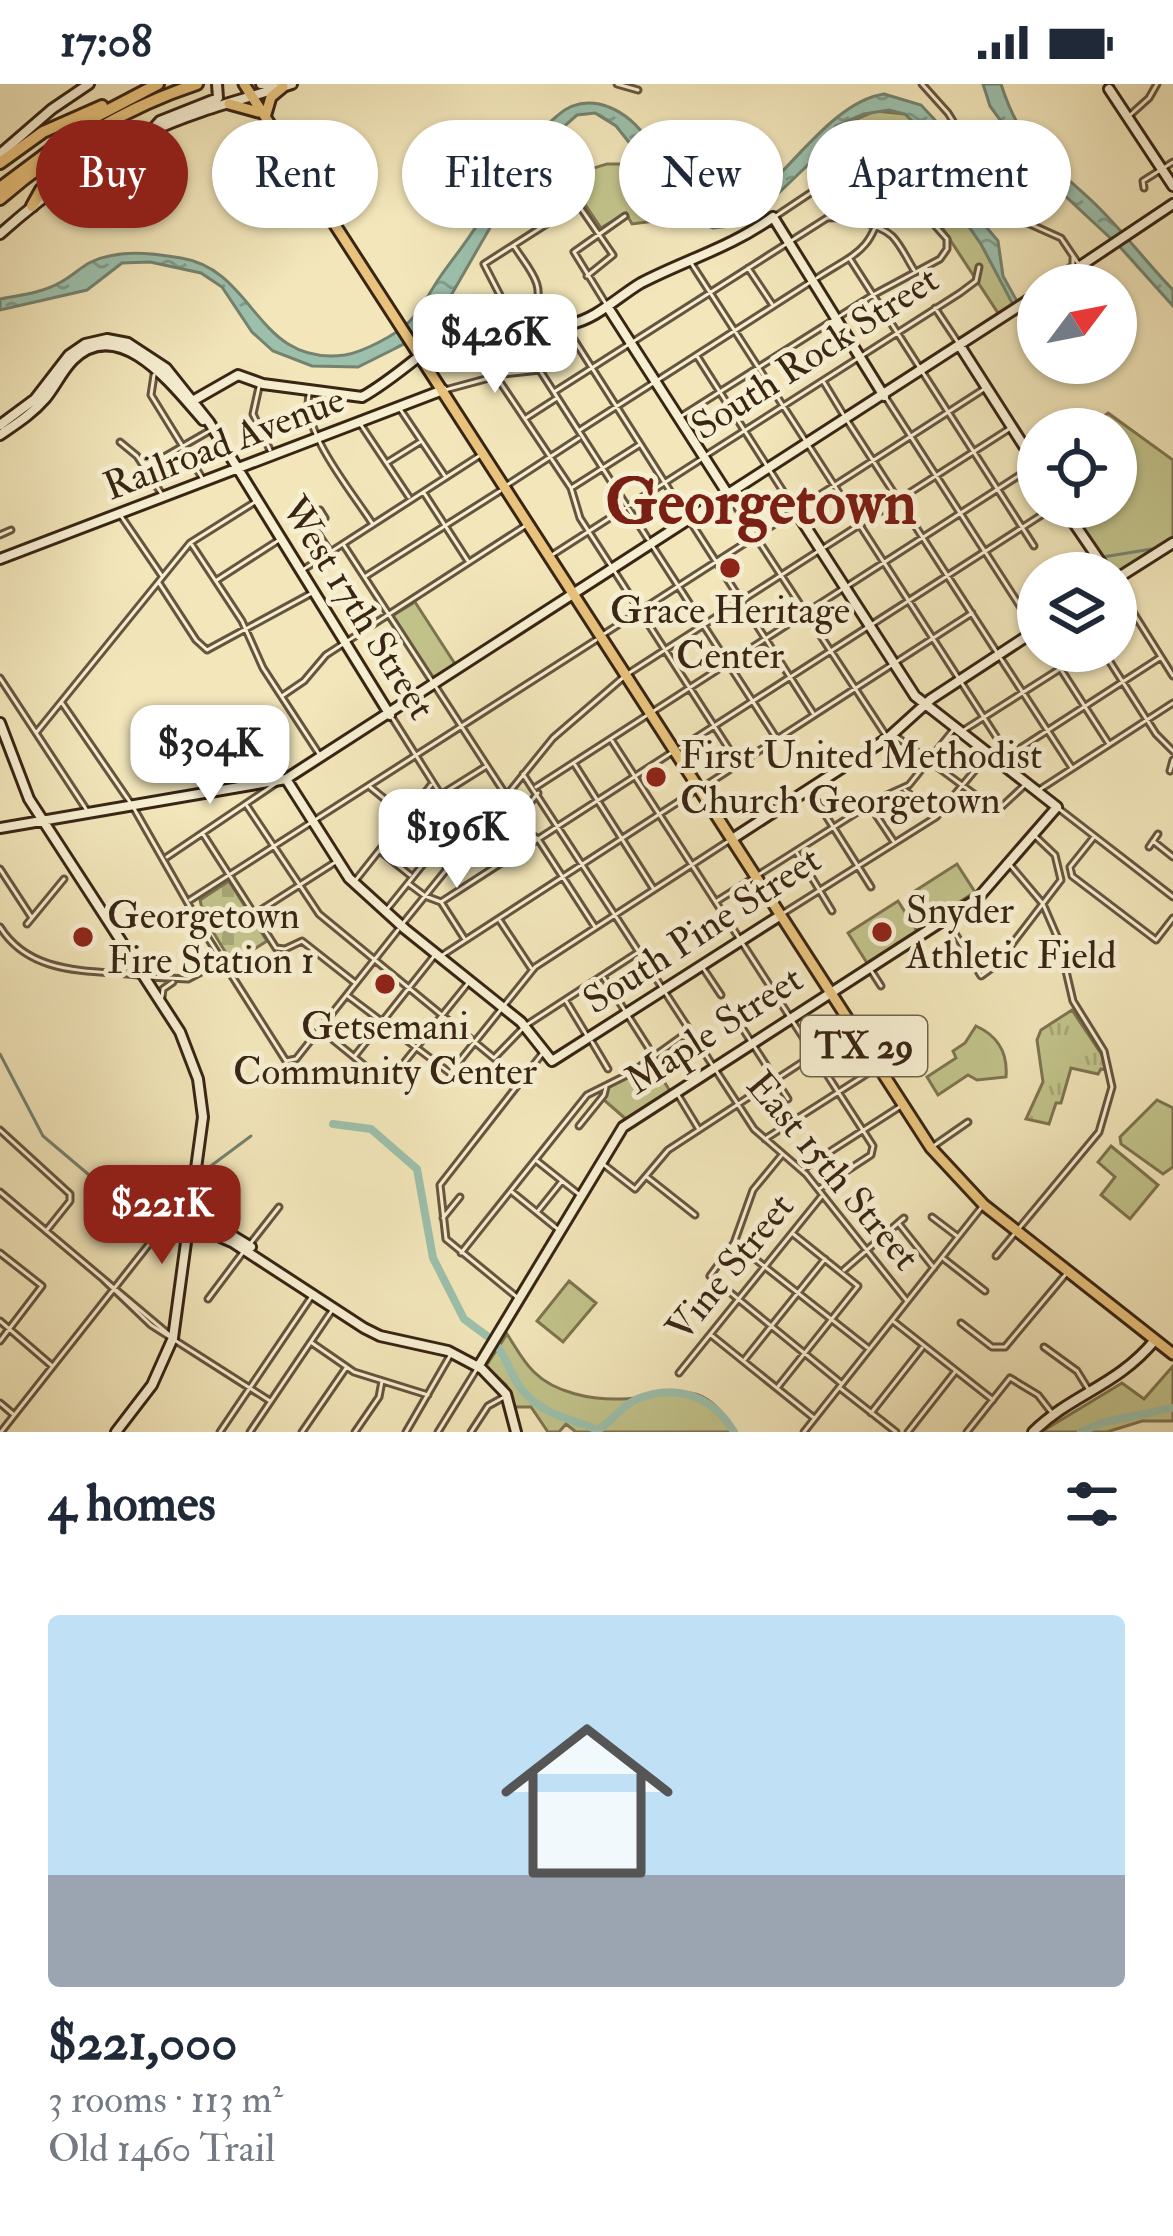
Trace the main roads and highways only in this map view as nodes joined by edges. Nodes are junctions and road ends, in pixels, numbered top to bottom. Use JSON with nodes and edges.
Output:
{"nodes":[{"id":1,"x":158,"y":84,"type":"edge"},
{"id":2,"x":244,"y":84,"type":"edge"},
{"id":3,"x":195,"y":85,"type":"edge"},
{"id":4,"x":283,"y":85,"type":"edge"},
{"id":5,"x":117,"y":103,"type":"junction"},
{"id":6,"x":229,"y":104,"type":"road end"},
{"id":7,"x":265,"y":115,"type":"junction"},
{"id":8,"x":0,"y":158,"type":"edge"},
{"id":9,"x":0,"y":188,"type":"edge"},
{"id":10,"x":0,"y":199,"type":"edge"},
{"id":11,"x":32,"y":206,"type":"road end"},
{"id":12,"x":1173,"y":1354,"type":"edge"}],
"edges":[{"from":1,"to":5,"type":"highway"},
{"from":2,"to":7,"type":"main road","number":"TX 29"},
{"from":3,"to":10,"type":"highway"},
{"from":3,"to":11,"type":"highway"},
{"from":4,"to":7,"type":"main road"},
{"from":5,"to":8,"type":"highway"},
{"from":5,"to":9,"type":"highway"},
{"from":6,"to":7,"type":"main road"},
{"from":7,"to":12,"type":"main road","number":"TX 29"}]}
